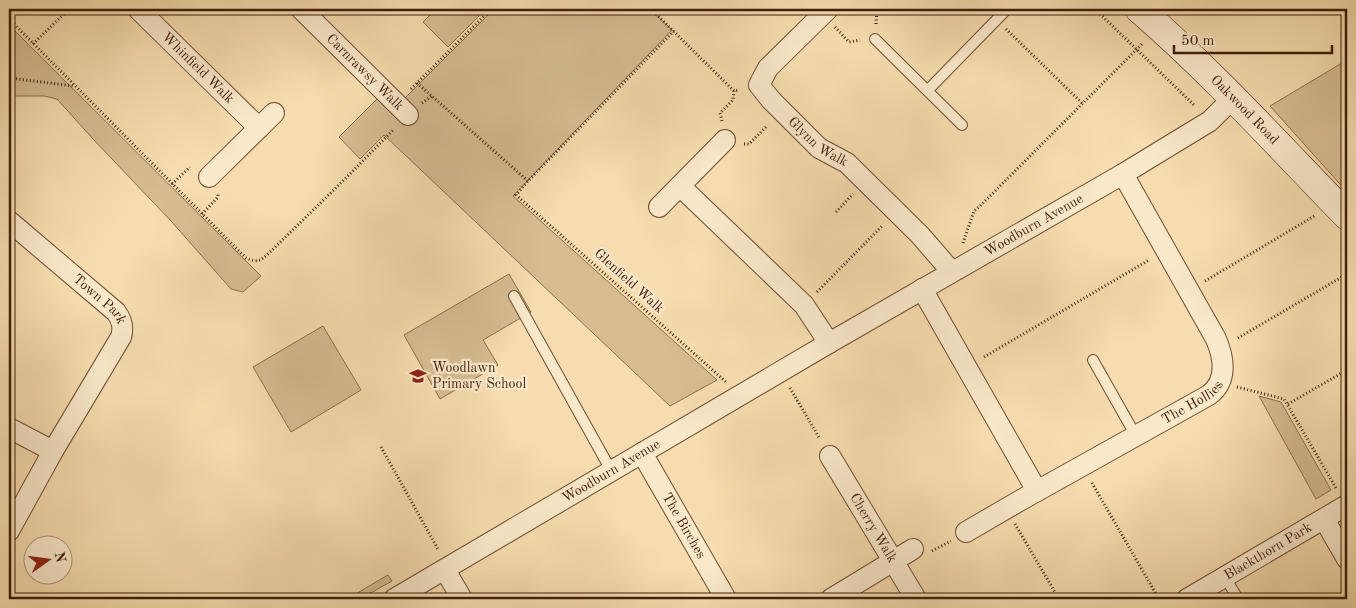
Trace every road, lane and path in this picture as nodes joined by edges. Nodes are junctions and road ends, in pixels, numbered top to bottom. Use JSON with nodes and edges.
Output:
{"nodes":[{"id":1,"x":69,"y":9,"type":"edge"},
{"id":2,"x":138,"y":9,"type":"edge"},
{"id":3,"x":301,"y":9,"type":"edge"},
{"id":4,"x":476,"y":9,"type":"edge"},
{"id":5,"x":491,"y":9,"type":"edge"},
{"id":6,"x":651,"y":9,"type":"edge"},
{"id":7,"x":877,"y":9,"type":"edge"},
{"id":8,"x":1007,"y":9,"type":"edge"},
{"id":9,"x":1095,"y":9,"type":"edge"},
{"id":10,"x":826,"y":12,"type":"edge"},
{"id":11,"x":484,"y":16,"type":"junction"},
{"id":12,"x":1148,"y":17,"type":"edge"},
{"id":13,"x":9,"y":20,"type":"edge"},
{"id":14,"x":996,"y":20,"type":"junction"},
{"id":15,"x":674,"y":31,"type":"junction"},
{"id":16,"x":875,"y":39,"type":"junction"},
{"id":17,"x":1138,"y":50,"type":"junction"},
{"id":18,"x":9,"y":78,"type":"edge"},
{"id":19,"x":418,"y":83,"type":"junction"},
{"id":20,"x":759,"y":85,"type":"junction"},
{"id":21,"x":74,"y":86,"type":"dead end"},
{"id":22,"x":928,"y":90,"type":"junction"},
{"id":23,"x":734,"y":91,"type":"junction"},
{"id":24,"x":1233,"y":98,"type":"junction"},
{"id":25,"x":1083,"y":104,"type":"junction"},
{"id":26,"x":402,"y":109,"type":"joint"},
{"id":27,"x":782,"y":111,"type":"junction"},
{"id":28,"x":274,"y":113,"type":"dead end"},
{"id":29,"x":1210,"y":121,"type":"junction"},
{"id":30,"x":962,"y":125,"type":"dead end"},
{"id":31,"x":259,"y":128,"type":"junction"},
{"id":32,"x":725,"y":140,"type":"junction"},
{"id":33,"x":1123,"y":174,"type":"junction"},
{"id":34,"x":209,"y":177,"type":"dead end"},
{"id":35,"x":528,"y":181,"type":"junction"},
{"id":36,"x":680,"y":186,"type":"junction"},
{"id":37,"x":658,"y":207,"type":"dead end"},
{"id":38,"x":1341,"y":210,"type":"edge"},
{"id":39,"x":895,"y":212,"type":"junction"},
{"id":40,"x":9,"y":221,"type":"edge"},
{"id":41,"x":1165,"y":250,"type":"junction"},
{"id":42,"x":952,"y":272,"type":"junction"},
{"id":43,"x":1347,"y":274,"type":"edge"},
{"id":44,"x":922,"y":289,"type":"junction"},
{"id":45,"x":1188,"y":290,"type":"junction"},
{"id":46,"x":514,"y":296,"type":"dead end"},
{"id":47,"x":804,"y":305,"type":"junction"},
{"id":48,"x":829,"y":344,"type":"junction"},
{"id":49,"x":1220,"y":348,"type":"junction"},
{"id":50,"x":1093,"y":360,"type":"dead end"},
{"id":51,"x":966,"y":367,"type":"junction"},
{"id":52,"x":1347,"y":370,"type":"edge"},
{"id":53,"x":780,"y":373,"type":"junction"},
{"id":54,"x":1220,"y":383,"type":"junction"},
{"id":55,"x":741,"y":396,"type":"junction"},
{"id":56,"x":1288,"y":404,"type":"junction"},
{"id":57,"x":9,"y":428,"type":"edge"},
{"id":58,"x":1136,"y":436,"type":"junction"},
{"id":59,"x":382,"y":447,"type":"dead end"},
{"id":60,"x":53,"y":451,"type":"junction"},
{"id":61,"x":642,"y":453,"type":"junction"},
{"id":62,"x":830,"y":456,"type":"joint"},
{"id":63,"x":1082,"y":467,"type":"junction"},
{"id":64,"x":612,"y":472,"type":"junction"},
{"id":65,"x":1038,"y":491,"type":"junction"},
{"id":66,"x":1346,"y":505,"type":"edge"},
{"id":67,"x":1006,"y":509,"type":"junction"},
{"id":68,"x":1324,"y":519,"type":"junction"},
{"id":69,"x":9,"y":531,"type":"edge"},
{"id":70,"x":966,"y":532,"type":"joint"},
{"id":71,"x":913,"y":549,"type":"joint"},
{"id":72,"x":1347,"y":559,"type":"edge"},
{"id":73,"x":894,"y":562,"type":"junction"},
{"id":74,"x":446,"y":569,"type":"junction"},
{"id":75,"x":1225,"y":577,"type":"junction"},
{"id":76,"x":394,"y":599,"type":"edge"},
{"id":77,"x":462,"y":599,"type":"edge"},
{"id":78,"x":726,"y":599,"type":"edge"},
{"id":79,"x":831,"y":599,"type":"edge"},
{"id":80,"x":916,"y":599,"type":"edge"},
{"id":81,"x":1060,"y":599,"type":"edge"},
{"id":82,"x":1159,"y":599,"type":"edge"},
{"id":83,"x":1187,"y":599,"type":"edge"},
{"id":84,"x":1238,"y":599,"type":"edge"}],
"edges":[{"from":1,"to":13,"type":"path"},
{"from":2,"to":31,"type":"street","name":"Whinfield Walk"},
{"from":3,"to":26,"type":"street","name":"Carnrawsy Walk"},
{"from":4,"to":11,"type":"path"},
{"from":5,"to":11,"type":"path"},
{"from":6,"to":15,"type":"path"},
{"from":7,"to":16,"type":"path"},
{"from":8,"to":14,"type":"lane"},
{"from":9,"to":17,"type":"path"},
{"from":10,"to":16,"type":"path"},
{"from":10,"to":20,"type":"street"},
{"from":11,"to":19,"type":"path"},
{"from":12,"to":17,"type":"path"},
{"from":12,"to":24,"type":"street","name":"Oakwood Road"},
{"from":14,"to":22,"type":"lane"},
{"from":14,"to":25,"type":"path"},
{"from":15,"to":23,"type":"path"},
{"from":15,"to":35,"type":"path"},
{"from":16,"to":22,"type":"lane"},
{"from":17,"to":25,"type":"path"},
{"from":17,"to":29,"type":"path"},
{"from":18,"to":21,"type":"path"},
{"from":19,"to":26,"type":"path"},
{"from":19,"to":35,"type":"path"},
{"from":20,"to":23,"type":"path"},
{"from":20,"to":27,"type":"street","name":"Glynn Walk"},
{"from":22,"to":30,"type":"lane"},
{"from":23,"to":32,"type":"path"},
{"from":24,"to":29,"type":"street","name":"Woodburn Avenue"},
{"from":24,"to":38,"type":"street","name":"Oakwood Road"},
{"from":25,"to":42,"type":"path"},
{"from":27,"to":32,"type":"path"},
{"from":27,"to":39,"type":"street","name":"Glynn Walk"},
{"from":28,"to":31,"type":"street"},
{"from":29,"to":33,"type":"street","name":"Woodburn Avenue"},
{"from":31,"to":34,"type":"street"},
{"from":32,"to":36,"type":"street"},
{"from":33,"to":41,"type":"street","name":"The Hollies"},
{"from":33,"to":42,"type":"street","name":"Woodburn Avenue"},
{"from":35,"to":55,"type":"path","name":"Glenfield Walk"},
{"from":36,"to":37,"type":"street"},
{"from":36,"to":47,"type":"street"},
{"from":38,"to":45,"type":"path"},
{"from":39,"to":42,"type":"street","name":"Glynn Walk"},
{"from":39,"to":47,"type":"path"},
{"from":40,"to":60,"type":"street","name":"Town Park"},
{"from":41,"to":45,"type":"street","name":"The Hollies"},
{"from":41,"to":51,"type":"path"},
{"from":42,"to":44,"type":"street","name":"Woodburn Avenue"},
{"from":43,"to":49,"type":"path"},
{"from":44,"to":48,"type":"street","name":"Woodburn Avenue"},
{"from":44,"to":51,"type":"street"},
{"from":45,"to":49,"type":"street","name":"The Hollies"},
{"from":46,"to":64,"type":"lane"},
{"from":47,"to":48,"type":"street"},
{"from":48,"to":53,"type":"street","name":"Woodburn Avenue"},
{"from":49,"to":54,"type":"street","name":"The Hollies"},
{"from":50,"to":58,"type":"lane"},
{"from":51,"to":65,"type":"street"},
{"from":52,"to":56,"type":"path"},
{"from":53,"to":55,"type":"street","name":"Woodburn Avenue"},
{"from":53,"to":62,"type":"path"},
{"from":54,"to":56,"type":"path"},
{"from":54,"to":58,"type":"street","name":"The Hollies"},
{"from":55,"to":61,"type":"street","name":"Woodburn Avenue"},
{"from":56,"to":66,"type":"path"},
{"from":57,"to":60,"type":"street"},
{"from":58,"to":63,"type":"street","name":"The Hollies"},
{"from":59,"to":74,"type":"path"},
{"from":60,"to":69,"type":"street","name":"Town Park"},
{"from":61,"to":64,"type":"street","name":"Woodburn Avenue"},
{"from":61,"to":78,"type":"street","name":"The Birches"},
{"from":62,"to":73,"type":"street","name":"Cherry Walk"},
{"from":63,"to":65,"type":"street","name":"The Hollies"},
{"from":63,"to":82,"type":"path"},
{"from":64,"to":74,"type":"street","name":"Woodburn Avenue"},
{"from":65,"to":67,"type":"street","name":"The Hollies"},
{"from":66,"to":68,"type":"street","name":"Blackthorn Park"},
{"from":67,"to":70,"type":"street","name":"The Hollies"},
{"from":67,"to":81,"type":"path"},
{"from":68,"to":72,"type":"street","name":"Blackthorn Park"},
{"from":68,"to":75,"type":"street","name":"Blackthorn Park"},
{"from":70,"to":71,"type":"path"},
{"from":71,"to":73,"type":"street"},
{"from":73,"to":79,"type":"street"},
{"from":73,"to":80,"type":"street","name":"Cherry Walk"},
{"from":74,"to":76,"type":"street","name":"Woodburn Avenue"},
{"from":74,"to":77,"type":"street"},
{"from":75,"to":83,"type":"street","name":"Blackthorn Park"},
{"from":75,"to":84,"type":"lane"}]}
